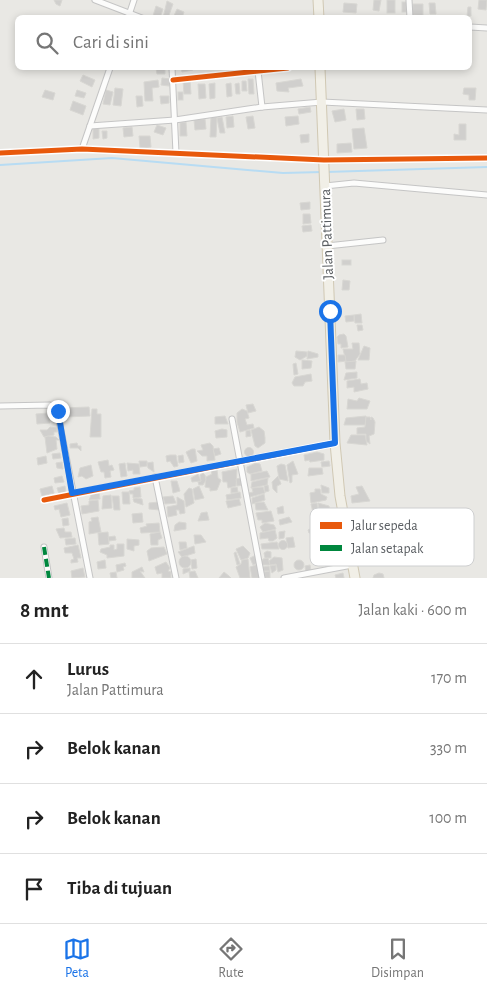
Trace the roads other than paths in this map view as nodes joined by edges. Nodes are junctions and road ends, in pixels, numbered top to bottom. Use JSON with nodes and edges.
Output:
{"nodes":[{"id":1,"x":95,"y":0,"type":"edge"},
{"id":2,"x":134,"y":0,"type":"edge"},
{"id":3,"x":318,"y":0,"type":"edge"},
{"id":4,"x":409,"y":0,"type":"edge"},
{"id":5,"x":129,"y":15,"type":"edge"},
{"id":6,"x":320,"y":15,"type":"edge"},
{"id":7,"x":410,"y":15,"type":"edge"},
{"id":8,"x":472,"y":27,"type":"edge"},
{"id":9,"x":487,"y":28,"type":"edge"},
{"id":10,"x":109,"y":70,"type":"edge"},
{"id":11,"x":172,"y":70,"type":"edge"},
{"id":12,"x":268,"y":70,"type":"edge"},
{"id":13,"x":320,"y":70,"type":"edge"},
{"id":14,"x":258,"y":71,"type":"junction"},
{"id":15,"x":173,"y":80,"type":"junction"},
{"id":16,"x":322,"y":102,"type":"junction"},
{"id":17,"x":262,"y":107,"type":"junction"},
{"id":18,"x":487,"y":110,"type":"edge"},
{"id":19,"x":175,"y":120,"type":"junction"},
{"id":20,"x":90,"y":126,"type":"junction"},
{"id":21,"x":82,"y":149,"type":"junction"},
{"id":22,"x":0,"y":154,"type":"edge"},
{"id":23,"x":176,"y":154,"type":"junction"},
{"id":24,"x":487,"y":158,"type":"edge"},
{"id":25,"x":324,"y":160,"type":"junction"},
{"id":26,"x":325,"y":186,"type":"junction"},
{"id":27,"x":487,"y":195,"type":"edge"},
{"id":28,"x":383,"y":240,"type":"dead end"},
{"id":29,"x":327,"y":246,"type":"junction"},
{"id":30,"x":0,"y":406,"type":"edge"},
{"id":31,"x":232,"y":420,"type":"dead end"},
{"id":32,"x":335,"y":443,"type":"junction"},
{"id":33,"x":239,"y":462,"type":"junction"},
{"id":34,"x":155,"y":478,"type":"junction"},
{"id":35,"x":72,"y":493,"type":"junction"},
{"id":36,"x":44,"y":500,"type":"dead end"},
{"id":37,"x":342,"y":508,"type":"edge"},
{"id":38,"x":44,"y":547,"type":"dead end"},
{"id":39,"x":347,"y":566,"type":"edge"},
{"id":40,"x":49,"y":578,"type":"edge"},
{"id":41,"x":90,"y":578,"type":"edge"},
{"id":42,"x":176,"y":578,"type":"edge"},
{"id":43,"x":262,"y":578,"type":"edge"},
{"id":44,"x":284,"y":578,"type":"edge"}],
"edges":[{"from":1,"to":5,"type":"street"},
{"from":2,"to":5,"type":"street"},
{"from":3,"to":6,"type":"main road"},
{"from":4,"to":7,"type":"street"},
{"from":8,"to":9,"type":"street"},
{"from":10,"to":20,"type":"street"},
{"from":11,"to":15,"type":"street"},
{"from":12,"to":14,"type":"street"},
{"from":13,"to":16,"type":"main road","name":"Jalan Pattimura"},
{"from":14,"to":15,"type":"street"},
{"from":14,"to":17,"type":"street"},
{"from":15,"to":19,"type":"street"},
{"from":16,"to":17,"type":"street"},
{"from":16,"to":18,"type":"street"},
{"from":16,"to":25,"type":"main road","name":"Jalan Pattimura"},
{"from":17,"to":19,"type":"street"},
{"from":19,"to":20,"type":"street"},
{"from":19,"to":23,"type":"street"},
{"from":20,"to":21,"type":"street"},
{"from":21,"to":22,"type":"street"},
{"from":21,"to":23,"type":"street"},
{"from":23,"to":25,"type":"street"},
{"from":24,"to":25,"type":"street"},
{"from":25,"to":26,"type":"main road","name":"Jalan Pattimura"},
{"from":26,"to":27,"type":"street"},
{"from":26,"to":29,"type":"main road","name":"Jalan Pattimura"},
{"from":28,"to":29,"type":"street"},
{"from":29,"to":32,"type":"main road","name":"Jalan Pattimura"},
{"from":30,"to":35,"type":"street"},
{"from":31,"to":33,"type":"street"},
{"from":32,"to":33,"type":"street"},
{"from":32,"to":37,"type":"main road","name":"Jalan Pattimura"},
{"from":33,"to":34,"type":"street"},
{"from":33,"to":43,"type":"street"},
{"from":34,"to":35,"type":"street"},
{"from":34,"to":42,"type":"street"},
{"from":35,"to":36,"type":"street"},
{"from":35,"to":41,"type":"street"},
{"from":38,"to":40,"type":"street"},
{"from":39,"to":44,"type":"street"}]}
